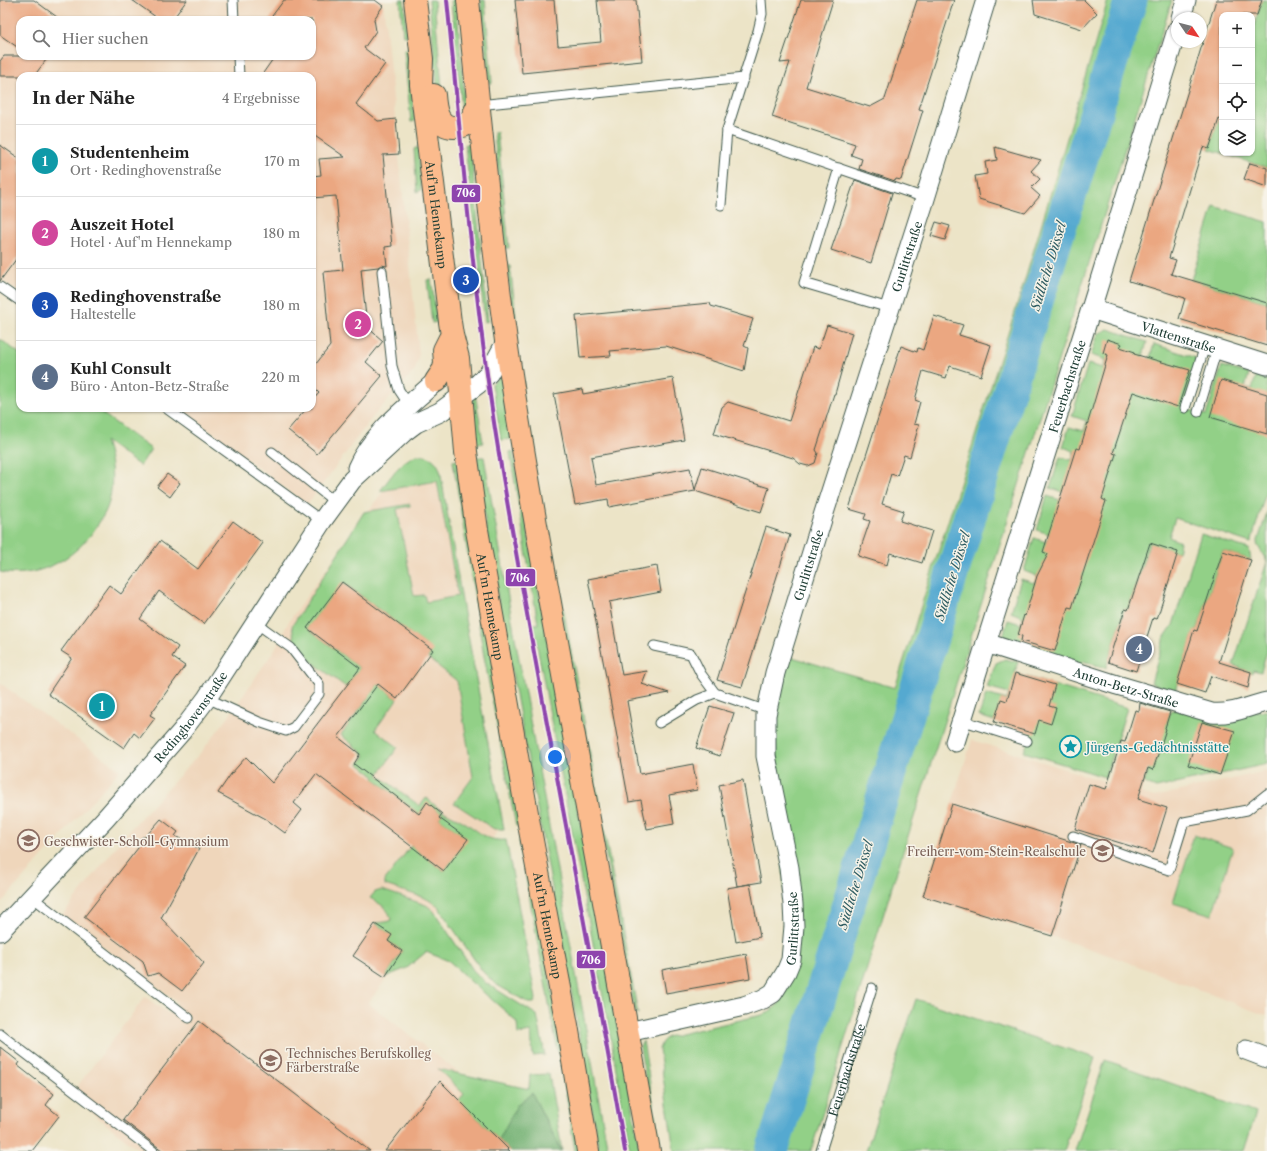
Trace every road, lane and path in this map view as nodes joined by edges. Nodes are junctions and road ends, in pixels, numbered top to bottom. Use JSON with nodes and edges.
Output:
{"nodes":[{"id":1,"x":233,"y":0,"type":"edge"},
{"id":2,"x":415,"y":0,"type":"edge"},
{"id":3,"x":468,"y":0,"type":"edge"},
{"id":4,"x":761,"y":0,"type":"edge"},
{"id":5,"x":986,"y":0,"type":"edge"},
{"id":6,"x":1186,"y":0,"type":"edge"},
{"id":7,"x":1183,"y":12,"type":"edge"},
{"id":8,"x":234,"y":16,"type":"edge"},
{"id":9,"x":1171,"y":48,"type":"edge"},
{"id":10,"x":422,"y":59,"type":"junction"},
{"id":11,"x":238,"y":60,"type":"edge"},
{"id":12,"x":240,"y":72,"type":"edge"},
{"id":13,"x":744,"y":78,"type":"junction"},
{"id":14,"x":478,"y":105,"type":"junction"},
{"id":15,"x":727,"y":130,"type":"junction"},
{"id":16,"x":839,"y":168,"type":"junction"},
{"id":17,"x":925,"y":198,"type":"junction"},
{"id":18,"x":721,"y":205,"type":"dead end"},
{"id":19,"x":382,"y":272,"type":"dead end"},
{"id":20,"x":0,"y":287,"type":"edge"},
{"id":21,"x":16,"y":298,"type":"edge"},
{"id":22,"x":889,"y":308,"type":"junction"},
{"id":23,"x":1091,"y":309,"type":"junction"},
{"id":24,"x":452,"y":335,"type":"junction"},
{"id":25,"x":506,"y":342,"type":"junction"},
{"id":26,"x":1211,"y":348,"type":"junction"},
{"id":27,"x":1267,"y":365,"type":"edge"},
{"id":28,"x":436,"y":381,"type":"joint"},
{"id":29,"x":462,"y":396,"type":"junction"},
{"id":30,"x":409,"y":405,"type":"junction"},
{"id":31,"x":1185,"y":408,"type":"dead end"},
{"id":32,"x":171,"y":412,"type":"edge"},
{"id":33,"x":440,"y":412,"type":"junction"},
{"id":34,"x":1198,"y":412,"type":"dead end"},
{"id":35,"x":465,"y":433,"type":"junction"},
{"id":36,"x":272,"y":452,"type":"dead end"},
{"id":37,"x":352,"y":480,"type":"junction"},
{"id":38,"x":335,"y":502,"type":"junction"},
{"id":39,"x":322,"y":522,"type":"junction"},
{"id":40,"x":256,"y":623,"type":"junction"},
{"id":41,"x":986,"y":643,"type":"junction"},
{"id":42,"x":654,"y":646,"type":"dead end"},
{"id":43,"x":715,"y":693,"type":"junction"},
{"id":44,"x":207,"y":698,"type":"junction"},
{"id":45,"x":1267,"y":702,"type":"edge"},
{"id":46,"x":767,"y":711,"type":"junction"},
{"id":47,"x":961,"y":720,"type":"junction"},
{"id":48,"x":659,"y":723,"type":"dead end"},
{"id":49,"x":955,"y":742,"type":"dead end"},
{"id":50,"x":1027,"y":742,"type":"dead end"},
{"id":51,"x":1267,"y":794,"type":"edge"},
{"id":52,"x":1073,"y":836,"type":"dead end"},
{"id":53,"x":32,"y":897,"type":"junction"},
{"id":54,"x":0,"y":931,"type":"edge"},
{"id":55,"x":872,"y":988,"type":"dead end"},
{"id":56,"x":188,"y":1018,"type":"dead end"},
{"id":57,"x":628,"y":1032,"type":"junction"},
{"id":58,"x":0,"y":1034,"type":"edge"},
{"id":59,"x":1246,"y":1050,"type":"dead end"},
{"id":60,"x":1267,"y":1058,"type":"edge"},
{"id":61,"x":153,"y":1151,"type":"edge"},
{"id":62,"x":588,"y":1151,"type":"edge"},
{"id":63,"x":648,"y":1151,"type":"edge"},
{"id":64,"x":821,"y":1151,"type":"edge"}],
"edges":[{"from":1,"to":8,"type":"lane"},
{"from":2,"to":10,"type":"main road","name":"Auf'm Hennekamp"},
{"from":3,"to":14,"type":"main road"},
{"from":4,"to":13,"type":"lane"},
{"from":5,"to":17,"type":"street","name":"Gurlittstraße"},
{"from":6,"to":7,"type":"street"},
{"from":9,"to":23,"type":"street","name":"Feuerbachstraße"},
{"from":10,"to":14,"type":"main road","name":"Auf'm Hennekamp"},
{"from":10,"to":24,"type":"main road","name":"Auf'm Hennekamp"},
{"from":11,"to":12,"type":"lane"},
{"from":13,"to":14,"type":"lane"},
{"from":13,"to":15,"type":"lane"},
{"from":14,"to":25,"type":"main road"},
{"from":15,"to":16,"type":"lane"},
{"from":15,"to":18,"type":"lane"},
{"from":16,"to":17,"type":"lane"},
{"from":16,"to":22,"type":"lane"},
{"from":17,"to":22,"type":"street","name":"Gurlittstraße"},
{"from":19,"to":30,"type":"lane"},
{"from":20,"to":21,"type":"lane"},
{"from":22,"to":46,"type":"street","name":"Gurlittstraße"},
{"from":23,"to":26,"type":"street","name":"Vlattenstraße"},
{"from":23,"to":41,"type":"street","name":"Feuerbachstraße"},
{"from":24,"to":28,"type":"main road"},
{"from":24,"to":29,"type":"main road","name":"Auf'm Hennekamp"},
{"from":25,"to":29,"type":"street","name":"Redinghovenstraße"},
{"from":25,"to":57,"type":"main road"},
{"from":26,"to":27,"type":"street","name":"Vlattenstraße"},
{"from":26,"to":31,"type":"lane"},
{"from":26,"to":34,"type":"lane"},
{"from":28,"to":30,"type":"street","name":"Redinghovenstraße"},
{"from":29,"to":33,"type":"street","name":"Redinghovenstraße"},
{"from":29,"to":35,"type":"main road","name":"Auf'm Hennekamp"},
{"from":30,"to":37,"type":"street","name":"Redinghovenstraße"},
{"from":32,"to":39,"type":"lane"},
{"from":33,"to":35,"type":"street"},
{"from":33,"to":37,"type":"street","name":"Redinghovenstraße"},
{"from":35,"to":62,"type":"main road","name":"Auf'm Hennekamp"},
{"from":36,"to":38,"type":"lane"},
{"from":37,"to":38,"type":"street","name":"Redinghovenstraße"},
{"from":38,"to":39,"type":"street","name":"Redinghovenstraße"},
{"from":39,"to":40,"type":"street","name":"Redinghovenstraße"},
{"from":40,"to":44,"type":"street","name":"Redinghovenstraße"},
{"from":40,"to":44,"type":"lane"},
{"from":41,"to":45,"type":"street","name":"Anton-Betz-Straße"},
{"from":41,"to":47,"type":"street","name":"Feuerbachstraße"},
{"from":42,"to":43,"type":"lane"},
{"from":43,"to":46,"type":"lane"},
{"from":43,"to":48,"type":"lane"},
{"from":44,"to":53,"type":"street","name":"Redinghovenstraße"},
{"from":46,"to":57,"type":"street","name":"Gurlittstraße"},
{"from":47,"to":49,"type":"street","name":"Feuerbachstraße"},
{"from":47,"to":50,"type":"lane"},
{"from":51,"to":52,"type":"lane"},
{"from":53,"to":54,"type":"street","name":"Redinghovenstraße"},
{"from":53,"to":56,"type":"lane"},
{"from":55,"to":64,"type":"lane","name":"Feuerbachstraße"},
{"from":57,"to":63,"type":"main road"},
{"from":58,"to":61,"type":"lane"},
{"from":59,"to":60,"type":"street"}]}
